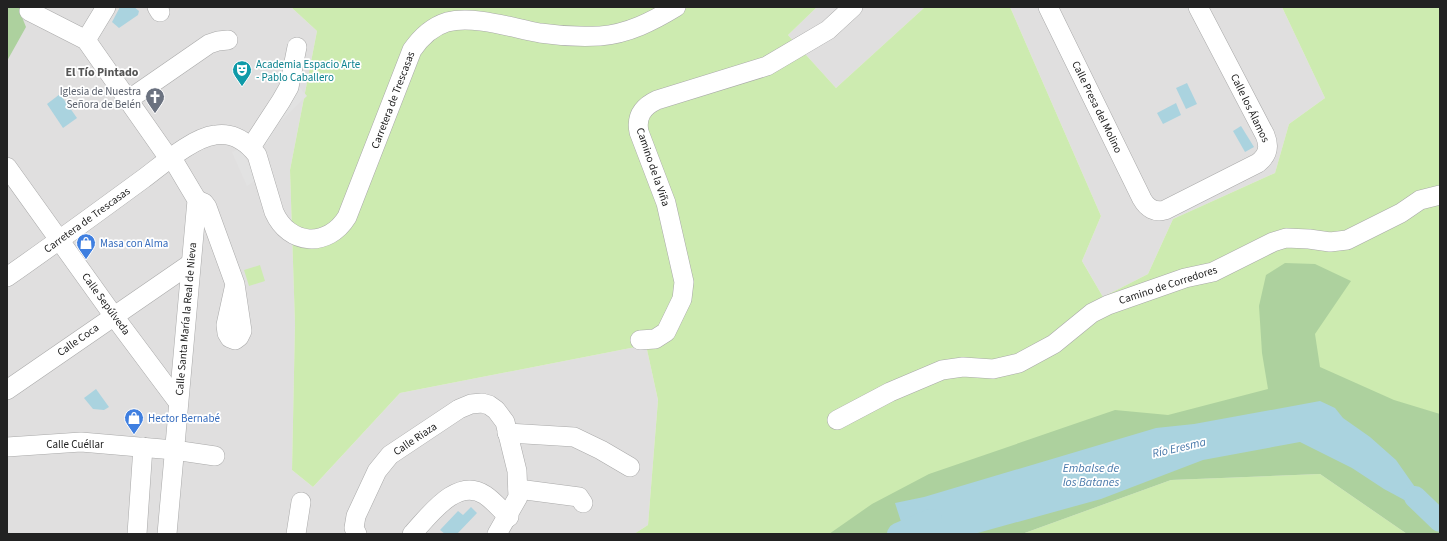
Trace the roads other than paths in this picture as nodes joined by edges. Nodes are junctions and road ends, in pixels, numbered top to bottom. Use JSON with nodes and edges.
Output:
{"nodes":[{"id":1,"x":106,"y":7,"type":"edge"},
{"id":2,"x":676,"y":7,"type":"edge"},
{"id":3,"x":853,"y":7,"type":"edge"},
{"id":4,"x":1048,"y":7,"type":"edge"},
{"id":5,"x":1198,"y":7,"type":"edge"},
{"id":6,"x":29,"y":11,"type":"dead end"},
{"id":7,"x":86,"y":40,"type":"junction"},
{"id":8,"x":228,"y":40,"type":"dead end"},
{"id":9,"x":297,"y":47,"type":"dead end"},
{"id":10,"x":128,"y":100,"type":"junction"},
{"id":11,"x":251,"y":147,"type":"junction"},
{"id":12,"x":171,"y":159,"type":"junction"},
{"id":13,"x":7,"y":167,"type":"edge"},
{"id":14,"x":1440,"y":195,"type":"edge"},
{"id":15,"x":196,"y":200,"type":"junction"},
{"id":16,"x":1148,"y":206,"type":"joint"},
{"id":17,"x":58,"y":240,"type":"junction"},
{"id":18,"x":190,"y":264,"type":"junction"},
{"id":19,"x":7,"y":277,"type":"edge"},
{"id":20,"x":235,"y":284,"type":"dead end"},
{"id":21,"x":113,"y":316,"type":"junction"},
{"id":22,"x":640,"y":340,"type":"dead end"},
{"id":23,"x":7,"y":390,"type":"edge"},
{"id":24,"x":178,"y":402,"type":"junction"},
{"id":25,"x":837,"y":420,"type":"dead end"},
{"id":26,"x":507,"y":433,"type":"junction"},
{"id":27,"x":7,"y":446,"type":"edge"},
{"id":28,"x":143,"y":447,"type":"junction"},
{"id":29,"x":174,"y":450,"type":"junction"},
{"id":30,"x":215,"y":456,"type":"dead end"},
{"id":31,"x":630,"y":467,"type":"dead end"},
{"id":32,"x":518,"y":489,"type":"junction"},
{"id":33,"x":301,"y":502,"type":"dead end"},
{"id":34,"x":583,"y":503,"type":"dead end"},
{"id":35,"x":508,"y":517,"type":"junction"},
{"id":36,"x":137,"y":534,"type":"edge"},
{"id":37,"x":167,"y":534,"type":"edge"},
{"id":38,"x":296,"y":534,"type":"edge"},
{"id":39,"x":357,"y":534,"type":"edge"},
{"id":40,"x":412,"y":534,"type":"edge"},
{"id":41,"x":497,"y":534,"type":"edge"}],
"edges":[{"from":1,"to":7,"type":"street"},
{"from":2,"to":11,"type":"street","name":"Carretera de Trescasas"},
{"from":3,"to":22,"type":"street","name":"Camino de la Viña"},
{"from":4,"to":16,"type":"street","name":"Calle Presa del Molino"},
{"from":5,"to":16,"type":"street","name":"Calle los Álamos"},
{"from":6,"to":7,"type":"street"},
{"from":7,"to":10,"type":"street"},
{"from":8,"to":10,"type":"street"},
{"from":9,"to":11,"type":"street"},
{"from":10,"to":12,"type":"street"},
{"from":11,"to":12,"type":"street","name":"Carretera de Trescasas"},
{"from":12,"to":15,"type":"street"},
{"from":12,"to":17,"type":"street","name":"Carretera de Trescasas"},
{"from":13,"to":17,"type":"street","name":"Calle Sepúlveda"},
{"from":14,"to":25,"type":"street","name":"Camino de Corredores"},
{"from":15,"to":18,"type":"street","name":"Calle Santa María la Real de Nieva"},
{"from":15,"to":20,"type":"street"},
{"from":17,"to":19,"type":"street","name":"Carretera de Trescasas"},
{"from":17,"to":21,"type":"street","name":"Calle Sepúlveda"},
{"from":18,"to":21,"type":"street","name":"Calle Coca"},
{"from":18,"to":24,"type":"street","name":"Calle Santa María la Real de Nieva"},
{"from":21,"to":23,"type":"street","name":"Calle Coca"},
{"from":21,"to":24,"type":"street","name":"Calle Sepúlveda"},
{"from":24,"to":29,"type":"street","name":"Calle Santa María la Real de Nieva"},
{"from":26,"to":31,"type":"street"},
{"from":26,"to":32,"type":"street","name":"Calle Riaza"},
{"from":26,"to":39,"type":"street","name":"Calle Riaza"},
{"from":27,"to":28,"type":"street","name":"Calle Cuéllar"},
{"from":28,"to":29,"type":"street","name":"Calle Cuéllar"},
{"from":28,"to":36,"type":"street"},
{"from":29,"to":30,"type":"street","name":"Calle Cuéllar"},
{"from":29,"to":37,"type":"street","name":"Calle Santa María la Real de Nieva"},
{"from":32,"to":34,"type":"street"},
{"from":32,"to":35,"type":"street","name":"Calle Riaza"},
{"from":33,"to":38,"type":"street"},
{"from":35,"to":40,"type":"street"},
{"from":35,"to":41,"type":"street","name":"Calle Riaza"}]}
